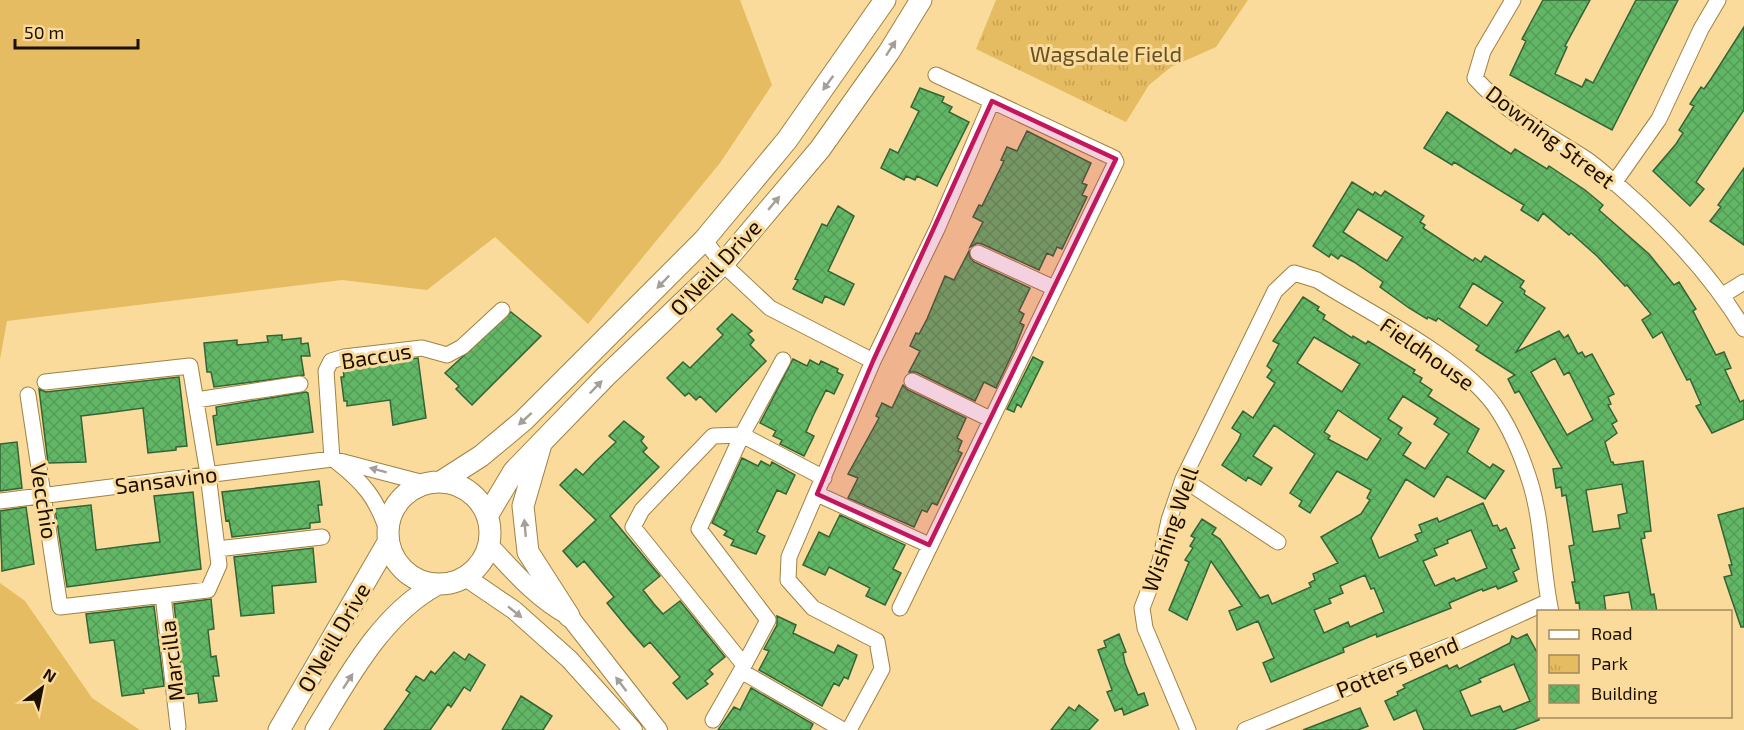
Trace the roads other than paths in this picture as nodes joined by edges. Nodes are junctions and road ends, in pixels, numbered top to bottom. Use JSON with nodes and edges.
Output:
{"nodes":[{"id":1,"x":885,"y":0,"type":"edge"},
{"id":2,"x":921,"y":0,"type":"edge"},
{"id":3,"x":1514,"y":0,"type":"edge"},
{"id":4,"x":1718,"y":0,"type":"edge"},
{"id":5,"x":936,"y":75,"type":"dead end"},
{"id":6,"x":992,"y":101,"type":"junction"},
{"id":7,"x":1614,"y":183,"type":"junction"},
{"id":8,"x":704,"y":240,"type":"junction"},
{"id":9,"x":978,"y":253,"type":"dead end"},
{"id":10,"x":723,"y":264,"type":"junction"},
{"id":11,"x":1294,"y":273,"type":"joint"},
{"id":12,"x":1744,"y":282,"type":"edge"},
{"id":13,"x":1054,"y":288,"type":"junction"},
{"id":14,"x":1723,"y":295,"type":"junction"},
{"id":15,"x":502,"y":310,"type":"dead end"},
{"id":16,"x":1744,"y":329,"type":"edge"},
{"id":17,"x":783,"y":360,"type":"dead end"},
{"id":18,"x":873,"y":361,"type":"junction"},
{"id":19,"x":912,"y":381,"type":"dead end"},
{"id":20,"x":45,"y":382,"type":"dead end"},
{"id":21,"x":300,"y":384,"type":"dead end"},
{"id":22,"x":28,"y":395,"type":"dead end"},
{"id":23,"x":196,"y":400,"type":"junction"},
{"id":24,"x":990,"y":419,"type":"junction"},
{"id":25,"x":742,"y":435,"type":"junction"},
{"id":26,"x":541,"y":444,"type":"junction"},
{"id":27,"x":332,"y":459,"type":"junction"},
{"id":28,"x":208,"y":474,"type":"junction"},
{"id":29,"x":824,"y":478,"type":"junction"},
{"id":30,"x":1183,"y":479,"type":"junction"},
{"id":31,"x":433,"y":482,"type":"junction"},
{"id":32,"x":817,"y":494,"type":"junction"},
{"id":33,"x":44,"y":495,"type":"junction"},
{"id":34,"x":0,"y":501,"type":"edge"},
{"id":35,"x":487,"y":516,"type":"junction"},
{"id":36,"x":322,"y":537,"type":"dead end"},
{"id":37,"x":387,"y":537,"type":"junction"},
{"id":38,"x":1278,"y":542,"type":"dead end"},
{"id":39,"x":929,"y":545,"type":"junction"},
{"id":40,"x":490,"y":546,"type":"junction"},
{"id":41,"x":217,"y":549,"type":"junction"},
{"id":42,"x":467,"y":578,"type":"junction"},
{"id":43,"x":436,"y":585,"type":"junction"},
{"id":44,"x":163,"y":595,"type":"junction"},
{"id":45,"x":1550,"y":606,"type":"edge"},
{"id":46,"x":60,"y":607,"type":"joint"},
{"id":47,"x":900,"y":608,"type":"dead end"},
{"id":48,"x":1537,"y":611,"type":"edge"},
{"id":49,"x":569,"y":616,"type":"junction"},
{"id":50,"x":742,"y":668,"type":"junction"},
{"id":51,"x":713,"y":720,"type":"dead end"},
{"id":52,"x":178,"y":727,"type":"dead end"},
{"id":53,"x":279,"y":730,"type":"edge"},
{"id":54,"x":316,"y":730,"type":"edge"},
{"id":55,"x":633,"y":730,"type":"edge"},
{"id":56,"x":658,"y":730,"type":"edge"},
{"id":57,"x":843,"y":730,"type":"edge"},
{"id":58,"x":849,"y":730,"type":"edge"},
{"id":59,"x":1188,"y":730,"type":"edge"},
{"id":60,"x":1245,"y":730,"type":"edge"}],
"edges":[{"from":1,"to":8,"type":"main road","name":"O'Neill Drive","one_way":true},
{"from":10,"to":2,"type":"main road","name":"O'Neill Drive","one_way":true},
{"from":3,"to":7,"type":"street","name":"Downing Street"},
{"from":4,"to":7,"type":"street"},
{"from":5,"to":6,"type":"street"},
{"from":6,"to":13,"type":"street"},
{"from":6,"to":18,"type":"street"},
{"from":7,"to":14,"type":"street","name":"Downing Street"},
{"from":8,"to":10,"type":"street"},
{"from":8,"to":31,"type":"main road","name":"O'Neill Drive","one_way":true},
{"from":9,"to":13,"type":"street"},
{"from":10,"to":18,"type":"street"},
{"from":26,"to":10,"type":"main road","name":"O'Neill Drive","one_way":true},
{"from":11,"to":30,"type":"street","name":"Wishing Well"},
{"from":11,"to":45,"type":"street","name":"Fieldhouse"},
{"from":12,"to":14,"type":"street"},
{"from":13,"to":24,"type":"street"},
{"from":14,"to":16,"type":"street","name":"Downing Street"},
{"from":15,"to":27,"type":"street","name":"Baccus"},
{"from":17,"to":25,"type":"street"},
{"from":18,"to":29,"type":"street"},
{"from":19,"to":24,"type":"street"},
{"from":20,"to":23,"type":"street"},
{"from":21,"to":23,"type":"street"},
{"from":22,"to":33,"type":"street","name":"Vecchio"},
{"from":23,"to":28,"type":"street"},
{"from":24,"to":39,"type":"street"},
{"from":25,"to":29,"type":"street"},
{"from":25,"to":50,"type":"street"},
{"from":25,"to":50,"type":"street"},
{"from":26,"to":35,"type":"main road","name":"O'Neill Drive"},
{"from":49,"to":26,"type":"main road","one_way":true},
{"from":27,"to":28,"type":"street","name":"Sansavino"},
{"from":31,"to":27,"type":"street","one_way":true},
{"from":27,"to":37,"type":"street"},
{"from":28,"to":33,"type":"street","name":"Sansavino"},
{"from":28,"to":41,"type":"street"},
{"from":29,"to":32,"type":"street"},
{"from":30,"to":38,"type":"street"},
{"from":30,"to":59,"type":"street","name":"Wishing Well"},
{"from":31,"to":35,"type":"main road"},
{"from":31,"to":37,"type":"main road","name":"O'Neill Drive"},
{"from":32,"to":39,"type":"street"},
{"from":32,"to":58,"type":"street"},
{"from":33,"to":34,"type":"street","name":"Sansavino"},
{"from":33,"to":46,"type":"street","name":"Vecchio"},
{"from":35,"to":40,"type":"main road"},
{"from":36,"to":41,"type":"street"},
{"from":37,"to":43,"type":"main road"},
{"from":37,"to":53,"type":"main road","name":"O'Neill Drive"},
{"from":39,"to":47,"type":"street"},
{"from":40,"to":42,"type":"main road"},
{"from":40,"to":49,"type":"street"},
{"from":41,"to":44,"type":"street","name":"Marcilla"},
{"from":42,"to":43,"type":"main road","name":"O'Neill Drive"},
{"from":42,"to":55,"type":"street","one_way":true},
{"from":54,"to":43,"type":"main road","name":"O'Neill Drive","one_way":true},
{"from":44,"to":46,"type":"street","name":"Marcilla"},
{"from":44,"to":52,"type":"street","name":"Marcilla"},
{"from":48,"to":60,"type":"street","name":"Potters Bend"},
{"from":56,"to":49,"type":"street","one_way":true},
{"from":50,"to":51,"type":"street"},
{"from":50,"to":57,"type":"street"}]}
